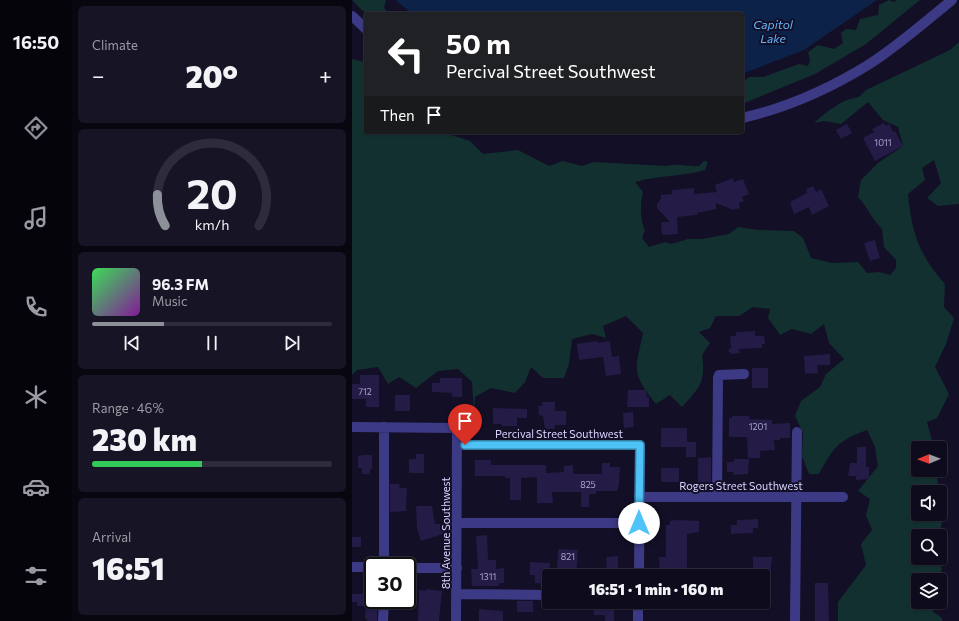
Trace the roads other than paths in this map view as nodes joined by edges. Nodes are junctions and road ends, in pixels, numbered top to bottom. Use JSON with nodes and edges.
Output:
{"nodes":[{"id":1,"x":952,"y":0,"type":"edge"},
{"id":2,"x":352,"y":16,"type":"edge"},
{"id":3,"x":364,"y":27,"type":"edge"},
{"id":4,"x":744,"y":117,"type":"edge"},
{"id":5,"x":744,"y":374,"type":"dead end"},
{"id":6,"x":352,"y":427,"type":"edge"},
{"id":7,"x":384,"y":427,"type":"junction"},
{"id":8,"x":797,"y":432,"type":"dead end"},
{"id":9,"x":457,"y":445,"type":"junction"},
{"id":10,"x":797,"y":496,"type":"junction"},
{"id":11,"x":639,"y":497,"type":"junction"},
{"id":12,"x":717,"y":497,"type":"junction"},
{"id":13,"x":843,"y":497,"type":"dead end"},
{"id":14,"x":457,"y":523,"type":"junction"},
{"id":15,"x":639,"y":523,"type":"junction"},
{"id":16,"x":384,"y":557,"type":"edge"},
{"id":17,"x":352,"y":567,"type":"edge"},
{"id":18,"x":364,"y":567,"type":"edge"},
{"id":19,"x":416,"y":568,"type":"edge"},
{"id":20,"x":457,"y":568,"type":"junction"},
{"id":21,"x":638,"y":569,"type":"edge"},
{"id":22,"x":456,"y":594,"type":"junction"},
{"id":23,"x":542,"y":594,"type":"edge"},
{"id":24,"x":384,"y":609,"type":"edge"},
{"id":25,"x":638,"y":609,"type":"edge"},
{"id":26,"x":384,"y":621,"type":"edge"},
{"id":27,"x":456,"y":621,"type":"edge"},
{"id":28,"x":638,"y":621,"type":"edge"},
{"id":29,"x":795,"y":621,"type":"edge"}],
"edges":[{"from":1,"to":4,"type":"street"},
{"from":2,"to":3,"type":"street"},
{"from":5,"to":12,"type":"street"},
{"from":6,"to":7,"type":"street"},
{"from":7,"to":9,"type":"street"},
{"from":7,"to":16,"type":"street"},
{"from":8,"to":10,"type":"street"},
{"from":9,"to":11,"type":"street","name":"Percival Street Southwest"},
{"from":9,"to":14,"type":"street","name":"8th Avenue Southwest"},
{"from":10,"to":12,"type":"street","name":"Rogers Street Southwest"},
{"from":10,"to":13,"type":"street","name":"Rogers Street Southwest"},
{"from":10,"to":29,"type":"street"},
{"from":11,"to":12,"type":"street","name":"Rogers Street Southwest"},
{"from":11,"to":15,"type":"street"},
{"from":14,"to":15,"type":"street"},
{"from":14,"to":20,"type":"street","name":"8th Avenue Southwest"},
{"from":15,"to":21,"type":"street"},
{"from":17,"to":18,"type":"street"},
{"from":19,"to":20,"type":"street"},
{"from":20,"to":22,"type":"street","name":"8th Avenue Southwest"},
{"from":22,"to":23,"type":"street"},
{"from":22,"to":27,"type":"street","name":"8th Avenue Southwest"},
{"from":24,"to":26,"type":"street"},
{"from":25,"to":28,"type":"street"}]}
